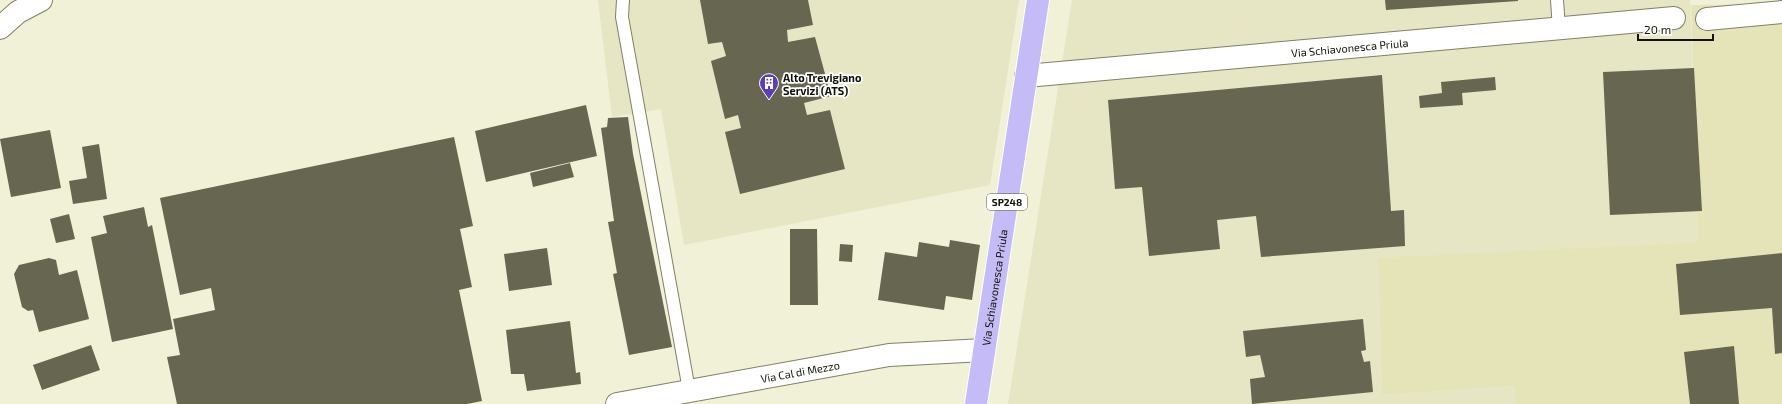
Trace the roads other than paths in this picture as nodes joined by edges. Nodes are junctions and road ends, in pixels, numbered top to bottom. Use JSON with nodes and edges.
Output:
{"nodes":[{"id":1,"x":41,"y":0,"type":"edge"},
{"id":2,"x":623,"y":0,"type":"edge"},
{"id":3,"x":1038,"y":0,"type":"edge"},
{"id":4,"x":1557,"y":0,"type":"edge"},
{"id":5,"x":1782,"y":12,"type":"edge"},
{"id":6,"x":1674,"y":18,"type":"dead end"},
{"id":7,"x":1707,"y":19,"type":"dead end"},
{"id":8,"x":0,"y":28,"type":"edge"},
{"id":9,"x":1559,"y":29,"type":"junction"},
{"id":10,"x":1026,"y":76,"type":"junction"},
{"id":11,"x":984,"y":350,"type":"junction"},
{"id":12,"x":689,"y":390,"type":"junction"},
{"id":13,"x":617,"y":404,"type":"edge"},
{"id":14,"x":976,"y":404,"type":"edge"}],
"edges":[{"from":1,"to":8,"type":"street"},
{"from":2,"to":12,"type":"lane"},
{"from":3,"to":10,"type":"main road","name":"Via Schiavonesca Priula","number":"SP248"},
{"from":4,"to":9,"type":"lane"},
{"from":5,"to":7,"type":"street"},
{"from":6,"to":9,"type":"street","name":"Via Schiavonesca Priula"},
{"from":9,"to":10,"type":"street","name":"Via Schiavonesca Priula"},
{"from":10,"to":11,"type":"main road","name":"Via Schiavonesca Priula","number":"SP248"},
{"from":11,"to":12,"type":"street","name":"Via Cal di Mezzo"},
{"from":11,"to":14,"type":"main road","name":"Via Schiavonesca Priula","number":"SP248"},
{"from":12,"to":13,"type":"street","name":"Via Cal di Mezzo"}]}
